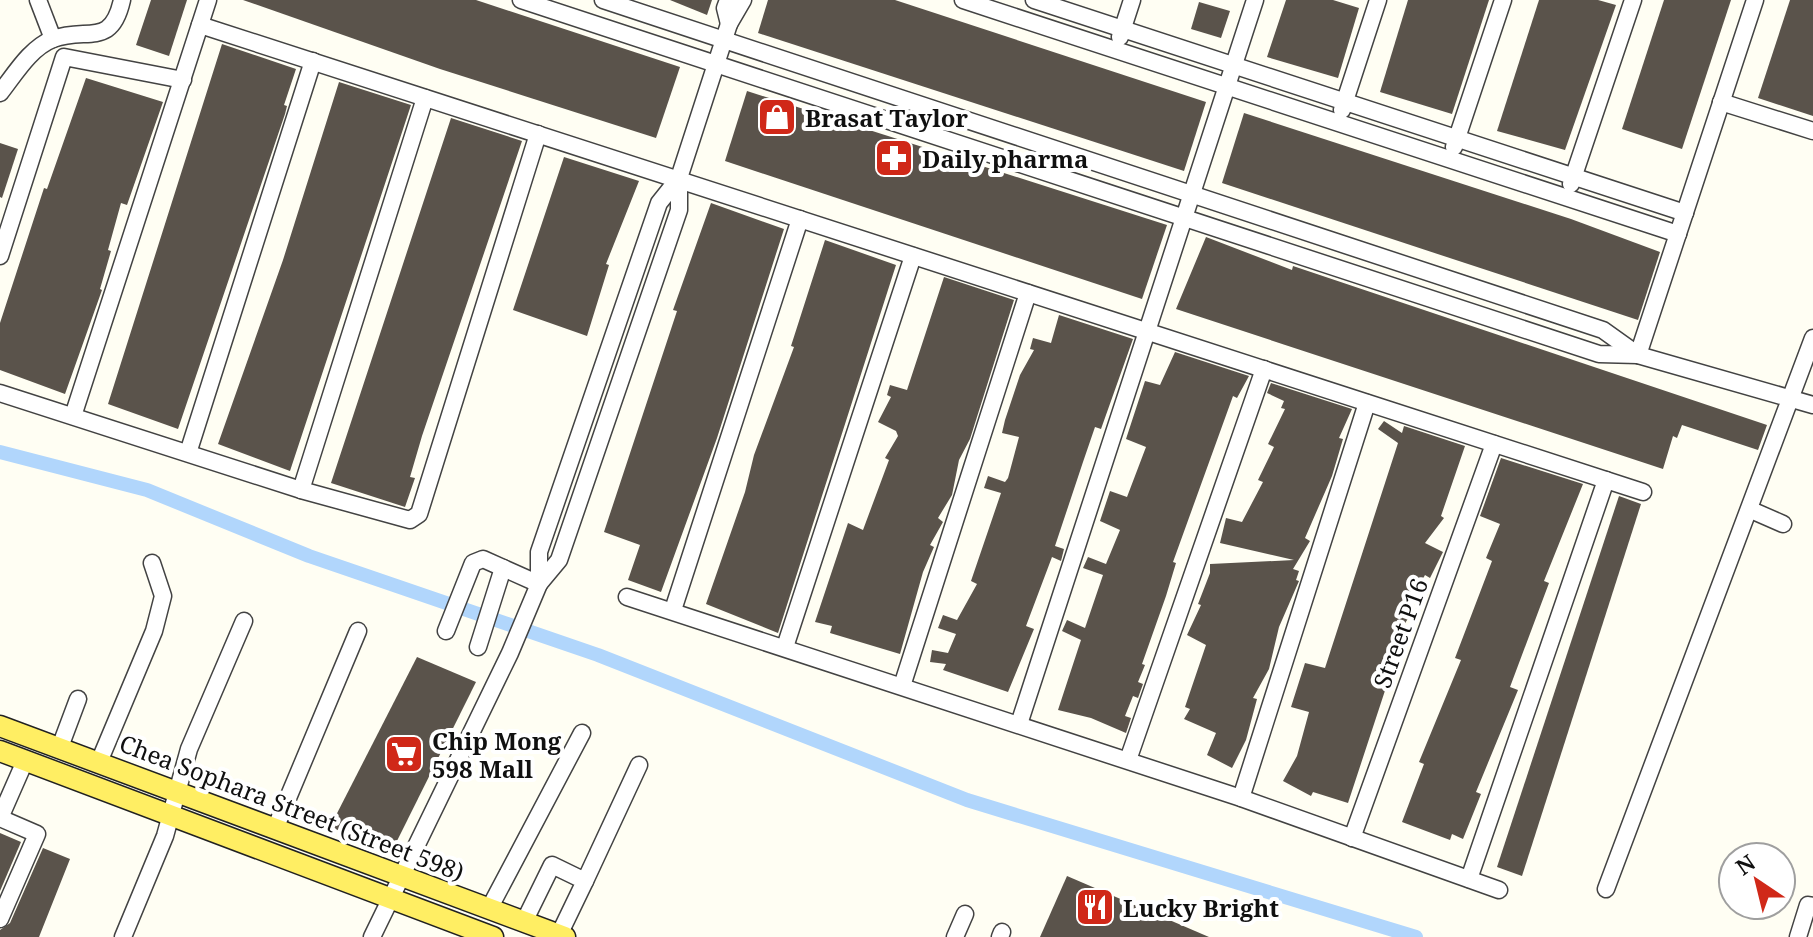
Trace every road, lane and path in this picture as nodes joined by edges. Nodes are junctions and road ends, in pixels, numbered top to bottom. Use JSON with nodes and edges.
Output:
{"nodes":[{"id":1,"x":38,"y":0,"type":"edge"},
{"id":2,"x":122,"y":0,"type":"edge"},
{"id":3,"x":208,"y":0,"type":"edge"},
{"id":4,"x":521,"y":0,"type":"edge"},
{"id":5,"x":603,"y":0,"type":"edge"},
{"id":6,"x":728,"y":0,"type":"edge"},
{"id":7,"x":743,"y":0,"type":"edge"},
{"id":8,"x":963,"y":0,"type":"edge"},
{"id":9,"x":1034,"y":0,"type":"edge"},
{"id":10,"x":1132,"y":0,"type":"edge"},
{"id":11,"x":1255,"y":0,"type":"edge"},
{"id":12,"x":1378,"y":0,"type":"edge"},
{"id":13,"x":1503,"y":0,"type":"edge"},
{"id":14,"x":1633,"y":0,"type":"edge"},
{"id":15,"x":1755,"y":0,"type":"edge"},
{"id":16,"x":637,"y":11,"type":"junction"},
{"id":17,"x":200,"y":25,"type":"junction"},
{"id":18,"x":1123,"y":29,"type":"junction"},
{"id":19,"x":727,"y":32,"type":"junction"},
{"id":20,"x":630,"y":36,"type":"junction"},
{"id":21,"x":53,"y":39,"type":"junction"},
{"id":22,"x":1116,"y":50,"type":"junction"},
{"id":23,"x":313,"y":61,"type":"junction"},
{"id":24,"x":716,"y":64,"type":"junction"},
{"id":25,"x":801,"y":65,"type":"junction"},
{"id":26,"x":1233,"y":66,"type":"junction"},
{"id":27,"x":183,"y":80,"type":"junction"},
{"id":28,"x":1226,"y":86,"type":"junction"},
{"id":29,"x":792,"y":89,"type":"junction"},
{"id":30,"x":0,"y":93,"type":"edge"},
{"id":31,"x":425,"y":98,"type":"junction"},
{"id":32,"x":1344,"y":102,"type":"junction"},
{"id":33,"x":1721,"y":102,"type":"junction"},
{"id":34,"x":950,"y":114,"type":"junction"},
{"id":35,"x":1337,"y":123,"type":"junction"},
{"id":36,"x":1813,"y":131,"type":"edge"},
{"id":37,"x":538,"y":134,"type":"junction"},
{"id":38,"x":941,"y":138,"type":"junction"},
{"id":39,"x":1457,"y":139,"type":"junction"},
{"id":40,"x":1449,"y":160,"type":"junction"},
{"id":41,"x":1107,"y":166,"type":"junction"},
{"id":42,"x":1573,"y":177,"type":"junction"},
{"id":43,"x":679,"y":178,"type":"junction"},
{"id":44,"x":1099,"y":190,"type":"junction"},
{"id":45,"x":1189,"y":193,"type":"junction"},
{"id":46,"x":1567,"y":198,"type":"junction"},
{"id":47,"x":1685,"y":213,"type":"junction"},
{"id":48,"x":1182,"y":217,"type":"junction"},
{"id":49,"x":1264,"y":218,"type":"junction"},
{"id":50,"x":800,"y":219,"type":"junction"},
{"id":51,"x":1678,"y":234,"type":"junction"},
{"id":52,"x":1255,"y":241,"type":"junction"},
{"id":53,"x":0,"y":256,"type":"edge"},
{"id":54,"x":913,"y":256,"type":"junction"},
{"id":55,"x":1408,"y":265,"type":"junction"},
{"id":56,"x":1401,"y":289,"type":"junction"},
{"id":57,"x":1028,"y":293,"type":"junction"},
{"id":58,"x":1558,"y":315,"type":"junction"},
{"id":59,"x":1146,"y":331,"type":"junction"},
{"id":60,"x":1551,"y":338,"type":"junction"},
{"id":61,"x":1813,"y":338,"type":"edge"},
{"id":62,"x":1638,"y":355,"type":"junction"},
{"id":63,"x":1264,"y":369,"type":"junction"},
{"id":64,"x":0,"y":393,"type":"edge"},
{"id":65,"x":591,"y":401,"type":"junction"},
{"id":66,"x":1791,"y":401,"type":"junction"},
{"id":67,"x":1367,"y":403,"type":"junction"},
{"id":68,"x":1813,"y":405,"type":"edge"},
{"id":69,"x":611,"y":408,"type":"junction"},
{"id":70,"x":73,"y":416,"type":"junction"},
{"id":71,"x":1494,"y":444,"type":"junction"},
{"id":72,"x":188,"y":453,"type":"junction"},
{"id":73,"x":1606,"y":480,"type":"junction"},
{"id":74,"x":301,"y":490,"type":"junction"},
{"id":75,"x":1643,"y":492,"type":"dead end"},
{"id":76,"x":557,"y":500,"type":"junction"},
{"id":77,"x":578,"y":506,"type":"junction"},
{"id":78,"x":1751,"y":510,"type":"junction"},
{"id":79,"x":1783,"y":524,"type":"dead end"},
{"id":80,"x":152,"y":563,"type":"dead end"},
{"id":81,"x":503,"y":568,"type":"junction"},
{"id":82,"x":539,"y":584,"type":"junction"},
{"id":83,"x":627,"y":597,"type":"dead end"},
{"id":84,"x":673,"y":610,"type":"junction"},
{"id":85,"x":244,"y":621,"type":"dead end"},
{"id":86,"x":358,"y":631,"type":"dead end"},
{"id":87,"x":446,"y":631,"type":"dead end"},
{"id":88,"x":478,"y":647,"type":"dead end"},
{"id":89,"x":785,"y":647,"type":"junction"},
{"id":90,"x":902,"y":686,"type":"junction"},
{"id":91,"x":78,"y":699,"type":"dead end"},
{"id":92,"x":1019,"y":724,"type":"junction"},
{"id":93,"x":0,"y":726,"type":"edge"},
{"id":94,"x":582,"y":733,"type":"dead end"},
{"id":95,"x":60,"y":747,"type":"junction"},
{"id":96,"x":0,"y":751,"type":"edge"},
{"id":97,"x":1128,"y":760,"type":"junction"},
{"id":98,"x":25,"y":761,"type":"junction"},
{"id":99,"x":99,"y":762,"type":"junction"},
{"id":100,"x":639,"y":765,"type":"dead end"},
{"id":101,"x":176,"y":791,"type":"junction"},
{"id":102,"x":1241,"y":798,"type":"junction"},
{"id":103,"x":171,"y":814,"type":"junction"},
{"id":104,"x":0,"y":818,"type":"edge"},
{"id":105,"x":275,"y":829,"type":"junction"},
{"id":106,"x":1352,"y":838,"type":"junction"},
{"id":107,"x":399,"y":876,"type":"junction"},
{"id":108,"x":1469,"y":879,"type":"junction"},
{"id":109,"x":585,"y":881,"type":"junction"},
{"id":110,"x":1606,"y":889,"type":"dead end"},
{"id":111,"x":1499,"y":890,"type":"dead end"},
{"id":112,"x":391,"y":897,"type":"junction"},
{"id":113,"x":1811,"y":900,"type":"edge"},
{"id":114,"x":489,"y":909,"type":"junction"},
{"id":115,"x":965,"y":914,"type":"dead end"},
{"id":116,"x":0,"y":919,"type":"edge"},
{"id":117,"x":524,"y":922,"type":"junction"},
{"id":118,"x":460,"y":931,"type":"edge"},
{"id":119,"x":560,"y":936,"type":"edge"},
{"id":120,"x":123,"y":937,"type":"edge"},
{"id":121,"x":372,"y":937,"type":"edge"},
{"id":122,"x":493,"y":937,"type":"edge"},
{"id":123,"x":955,"y":937,"type":"edge"},
{"id":124,"x":1798,"y":937,"type":"edge"}],
"edges":[{"from":1,"to":21,"type":"street"},
{"from":2,"to":21,"type":"street"},
{"from":3,"to":17,"type":"street"},
{"from":4,"to":20,"type":"street"},
{"from":5,"to":16,"type":"street"},
{"from":6,"to":19,"type":"street"},
{"from":7,"to":19,"type":"street"},
{"from":8,"to":22,"type":"street"},
{"from":9,"to":18,"type":"street"},
{"from":10,"to":18,"type":"street"},
{"from":11,"to":26,"type":"street"},
{"from":12,"to":32,"type":"street"},
{"from":13,"to":39,"type":"street"},
{"from":14,"to":42,"type":"street"},
{"from":15,"to":33,"type":"street"},
{"from":16,"to":19,"type":"street"},
{"from":16,"to":20,"type":"street"},
{"from":17,"to":23,"type":"street"},
{"from":17,"to":27,"type":"street"},
{"from":18,"to":22,"type":"street"},
{"from":18,"to":26,"type":"street"},
{"from":19,"to":24,"type":"street"},
{"from":19,"to":25,"type":"street"},
{"from":20,"to":24,"type":"street"},
{"from":21,"to":30,"type":"street"},
{"from":22,"to":28,"type":"street"},
{"from":23,"to":31,"type":"street"},
{"from":23,"to":72,"type":"street"},
{"from":24,"to":29,"type":"street"},
{"from":24,"to":43,"type":"street"},
{"from":25,"to":29,"type":"street"},
{"from":25,"to":34,"type":"street"},
{"from":26,"to":28,"type":"street"},
{"from":26,"to":32,"type":"street"},
{"from":27,"to":53,"type":"street"},
{"from":27,"to":70,"type":"street"},
{"from":28,"to":35,"type":"street"},
{"from":28,"to":45,"type":"street"},
{"from":29,"to":38,"type":"street"},
{"from":31,"to":37,"type":"street"},
{"from":31,"to":74,"type":"street"},
{"from":32,"to":35,"type":"street"},
{"from":32,"to":39,"type":"street"},
{"from":33,"to":36,"type":"street"},
{"from":33,"to":47,"type":"street"},
{"from":34,"to":38,"type":"street"},
{"from":34,"to":41,"type":"street"},
{"from":35,"to":40,"type":"street"},
{"from":37,"to":43,"type":"street"},
{"from":37,"to":74,"type":"street"},
{"from":38,"to":44,"type":"street"},
{"from":39,"to":40,"type":"street"},
{"from":39,"to":42,"type":"street"},
{"from":40,"to":46,"type":"street"},
{"from":41,"to":44,"type":"street"},
{"from":41,"to":45,"type":"street"},
{"from":42,"to":46,"type":"street"},
{"from":42,"to":47,"type":"street"},
{"from":43,"to":50,"type":"street"},
{"from":43,"to":65,"type":"street"},
{"from":43,"to":69,"type":"street"},
{"from":44,"to":48,"type":"street"},
{"from":45,"to":48,"type":"street"},
{"from":45,"to":49,"type":"street"},
{"from":46,"to":51,"type":"street"},
{"from":47,"to":51,"type":"street"},
{"from":48,"to":52,"type":"street"},
{"from":48,"to":59,"type":"street"},
{"from":49,"to":52,"type":"street"},
{"from":49,"to":55,"type":"street"},
{"from":50,"to":54,"type":"street"},
{"from":50,"to":84,"type":"street"},
{"from":51,"to":62,"type":"street"},
{"from":52,"to":56,"type":"street"},
{"from":54,"to":57,"type":"street"},
{"from":54,"to":89,"type":"street"},
{"from":55,"to":56,"type":"street"},
{"from":55,"to":58,"type":"street"},
{"from":56,"to":60,"type":"street"},
{"from":57,"to":59,"type":"street"},
{"from":57,"to":90,"type":"street"},
{"from":58,"to":60,"type":"street"},
{"from":58,"to":62,"type":"street"},
{"from":59,"to":63,"type":"street"},
{"from":59,"to":92,"type":"street"},
{"from":60,"to":62,"type":"street"},
{"from":61,"to":66,"type":"street"},
{"from":62,"to":66,"type":"street"},
{"from":63,"to":67,"type":"street"},
{"from":63,"to":97,"type":"street"},
{"from":64,"to":70,"type":"street"},
{"from":65,"to":69,"type":"street"},
{"from":65,"to":76,"type":"street"},
{"from":66,"to":68,"type":"street"},
{"from":66,"to":78,"type":"street"},
{"from":67,"to":71,"type":"street"},
{"from":67,"to":102,"type":"street"},
{"from":69,"to":77,"type":"street"},
{"from":70,"to":72,"type":"street"},
{"from":71,"to":73,"type":"street"},
{"from":71,"to":106,"type":"street","name":"Street P16"},
{"from":72,"to":74,"type":"street"},
{"from":73,"to":75,"type":"street"},
{"from":73,"to":108,"type":"street"},
{"from":76,"to":77,"type":"street"},
{"from":76,"to":82,"type":"street"},
{"from":77,"to":82,"type":"street"},
{"from":78,"to":79,"type":"street"},
{"from":78,"to":110,"type":"street"},
{"from":80,"to":99,"type":"street"},
{"from":81,"to":82,"type":"street"},
{"from":81,"to":87,"type":"street"},
{"from":81,"to":88,"type":"street"},
{"from":82,"to":107,"type":"street"},
{"from":83,"to":84,"type":"street"},
{"from":84,"to":89,"type":"street"},
{"from":85,"to":101,"type":"street"},
{"from":86,"to":105,"type":"street"},
{"from":89,"to":90,"type":"street"},
{"from":90,"to":92,"type":"street"},
{"from":91,"to":95,"type":"street"},
{"from":92,"to":97,"type":"street"},
{"from":93,"to":95,"type":"main road","name":"Chea Sophara Street (Street 598)"},
{"from":94,"to":114,"type":"street"},
{"from":95,"to":99,"type":"main road","name":"Chea Sophara Street (Street 598)"},
{"from":96,"to":98,"type":"main road","name":"Chea Sophara Street (Street 598)"},
{"from":97,"to":102,"type":"street"},
{"from":98,"to":103,"type":"main road","name":"Chea Sophara Street (Street 598)"},
{"from":98,"to":104,"type":"street"},
{"from":99,"to":101,"type":"main road","name":"Chea Sophara Street (Street 598)"},
{"from":100,"to":109,"type":"street"},
{"from":101,"to":103,"type":"street"},
{"from":101,"to":105,"type":"main road","name":"Chea Sophara Street (Street 598)"},
{"from":102,"to":106,"type":"street"},
{"from":103,"to":112,"type":"main road","name":"Chea Sophara Street (Street 598)"},
{"from":103,"to":120,"type":"street"},
{"from":104,"to":116,"type":"street"},
{"from":105,"to":107,"type":"main road","name":"Chea Sophara Street (Street 598)"},
{"from":106,"to":108,"type":"street"},
{"from":107,"to":112,"type":"street"},
{"from":107,"to":114,"type":"main road","name":"Chea Sophara Street (Street 598)"},
{"from":108,"to":111,"type":"street"},
{"from":109,"to":117,"type":"street"},
{"from":109,"to":119,"type":"street"},
{"from":112,"to":118,"type":"main road","name":"Chea Sophara Street (Street 598)"},
{"from":112,"to":121,"type":"street"},
{"from":113,"to":124,"type":"street"},
{"from":114,"to":117,"type":"main road","name":"Chea Sophara Street (Street 598)"},
{"from":115,"to":123,"type":"street"},
{"from":117,"to":119,"type":"main road","name":"Chea Sophara Street (Street 598)"},
{"from":118,"to":122,"type":"main road","name":"Chea Sophara Street (Street 598)"}]}
